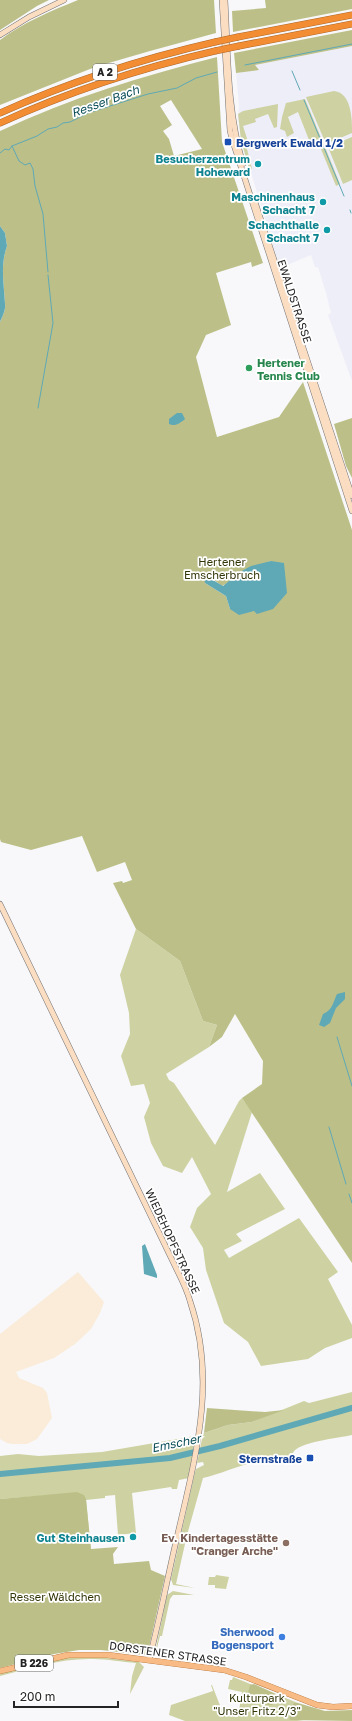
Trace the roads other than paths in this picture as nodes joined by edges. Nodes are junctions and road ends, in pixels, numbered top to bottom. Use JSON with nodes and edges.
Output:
{"nodes":[{"id":1,"x":64,"y":0,"type":"edge"},
{"id":2,"x":222,"y":0,"type":"edge"},
{"id":3,"x":226,"y":0,"type":"edge"},
{"id":4,"x":352,"y":15,"type":"edge"},
{"id":5,"x":352,"y":24,"type":"edge"},
{"id":6,"x":0,"y":35,"type":"edge"},
{"id":7,"x":0,"y":113,"type":"edge"},
{"id":8,"x":0,"y":123,"type":"edge"},
{"id":9,"x":352,"y":496,"type":"edge"},
{"id":10,"x":352,"y":511,"type":"edge"},
{"id":11,"x":0,"y":904,"type":"edge"},
{"id":12,"x":150,"y":1660,"type":"junction"},
{"id":13,"x":0,"y":1672,"type":"edge"},
{"id":14,"x":352,"y":1706,"type":"edge"}],
"edges":[{"from":1,"to":6,"type":"main road"},
{"from":2,"to":10,"type":"main road","name":"EWALDSTRASSE"},
{"from":3,"to":9,"type":"main road","name":"EWALDSTRASSE"},
{"from":4,"to":7,"type":"highway","number":"A 2","bridge":true},
{"from":5,"to":8,"type":"highway","number":"A 2","bridge":true},
{"from":11,"to":12,"type":"main road","name":"WIEDEHOPFSTRASSE"},
{"from":12,"to":13,"type":"main road","name":"DORSTENER STRASSE","number":"B 226"},
{"from":12,"to":14,"type":"main road","name":"DORSTENER STRASSE","number":"B 226"}]}
